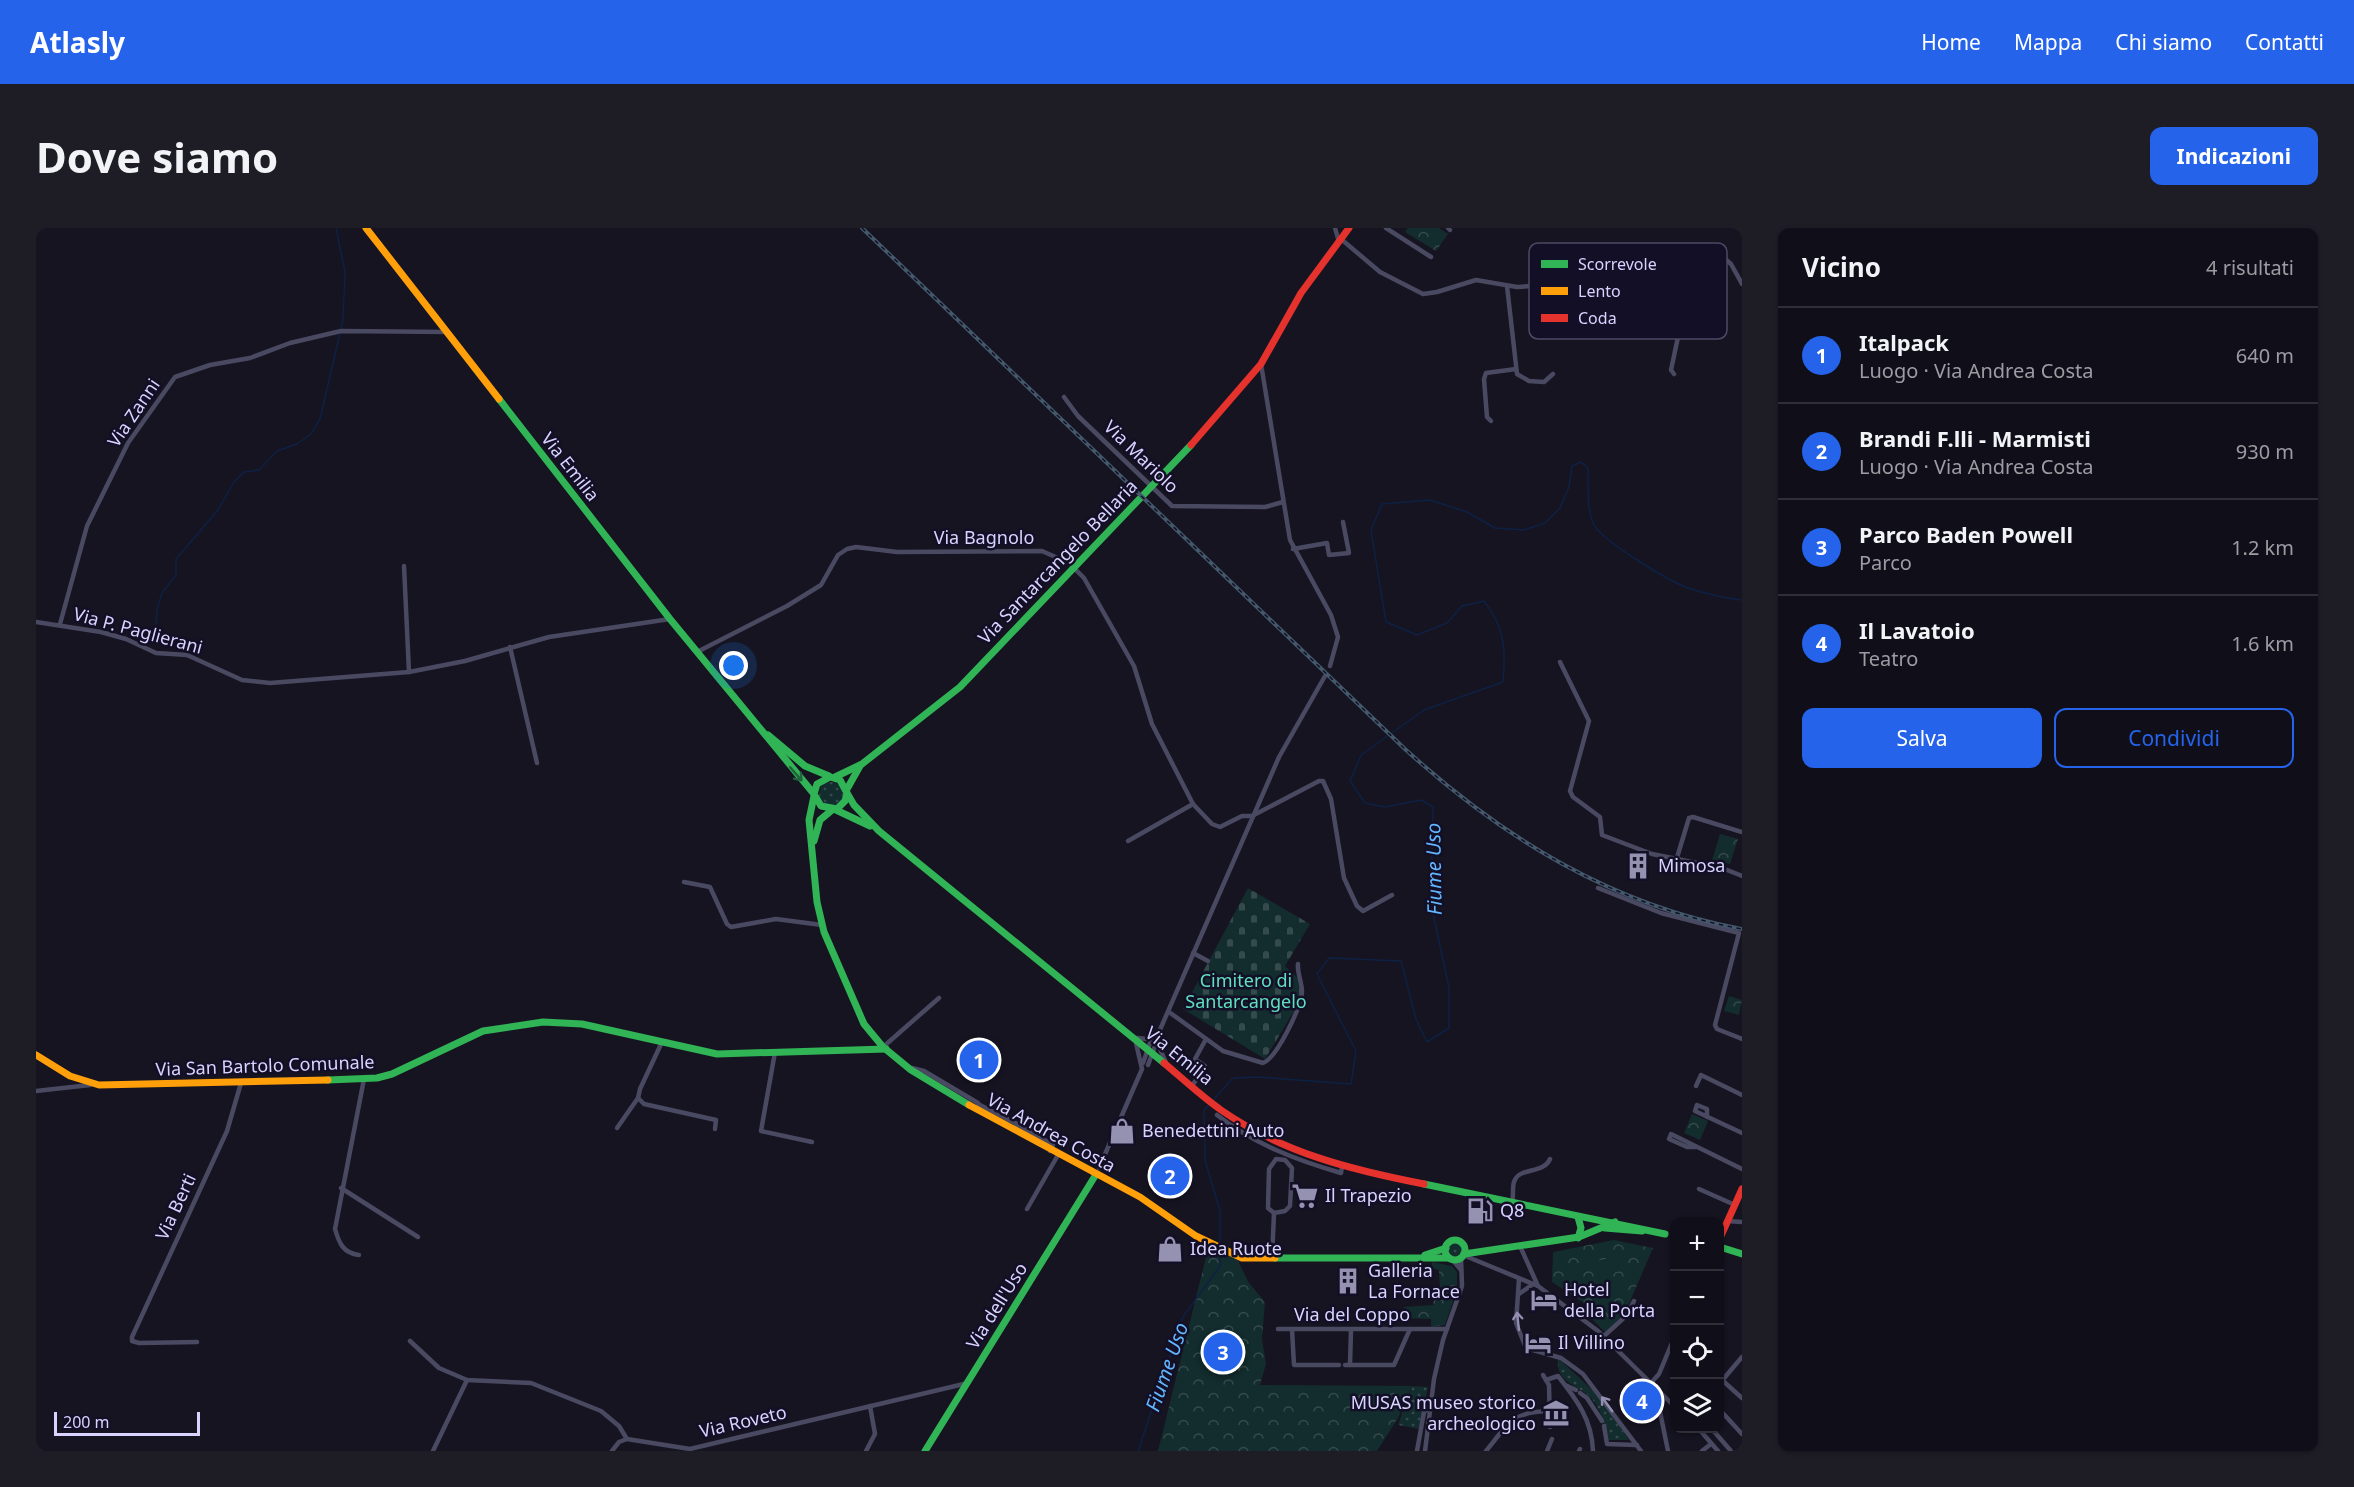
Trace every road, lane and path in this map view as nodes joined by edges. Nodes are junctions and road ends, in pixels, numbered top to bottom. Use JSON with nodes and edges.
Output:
{"nodes":[{"id":1,"x":366,"y":228,"type":"edge"},
{"id":2,"x":1335,"y":228,"type":"edge"},
{"id":3,"x":1349,"y":228,"type":"edge"},
{"id":4,"x":1386,"y":228,"type":"edge"},
{"id":5,"x":1400,"y":228,"type":"edge"},
{"id":6,"x":1396,"y":234,"type":"junction"},
{"id":7,"x":1340,"y":240,"type":"junction"},
{"id":8,"x":1431,"y":257,"type":"dead end"},
{"id":9,"x":1727,"y":261,"type":"edge"},
{"id":10,"x":1742,"y":284,"type":"edge"},
{"id":11,"x":1529,"y":285,"type":"edge"},
{"id":12,"x":1507,"y":286,"type":"junction"},
{"id":13,"x":448,"y":332,"type":"junction"},
{"id":14,"x":1678,"y":339,"type":"edge"},
{"id":15,"x":1261,"y":364,"type":"junction"},
{"id":16,"x":1516,"y":369,"type":"junction"},
{"id":17,"x":1553,"y":374,"type":"dead end"},
{"id":18,"x":1674,"y":374,"type":"dead end"},
{"id":19,"x":1064,"y":397,"type":"dead end"},
{"id":20,"x":1491,"y":421,"type":"dead end"},
{"id":21,"x":1283,"y":502,"type":"junction"},
{"id":22,"x":1343,"y":522,"type":"dead end"},
{"id":23,"x":1293,"y":549,"type":"junction"},
{"id":24,"x":404,"y":566,"type":"dead end"},
{"id":25,"x":670,"y":619,"type":"junction"},
{"id":26,"x":36,"y":621,"type":"edge"},
{"id":27,"x":60,"y":624,"type":"junction"},
{"id":28,"x":510,"y":647,"type":"junction"},
{"id":29,"x":696,"y":652,"type":"junction"},
{"id":30,"x":1560,"y":662,"type":"dead end"},
{"id":31,"x":1330,"y":666,"type":"dead end"},
{"id":32,"x":409,"y":672,"type":"junction"},
{"id":33,"x":1325,"y":676,"type":"dead end"},
{"id":34,"x":753,"y":722,"type":"junction"},
{"id":35,"x":537,"y":763,"type":"dead end"},
{"id":36,"x":862,"y":764,"type":"junction"},
{"id":37,"x":833,"y":777,"type":"junction"},
{"id":38,"x":847,"y":791,"type":"junction"},
{"id":39,"x":814,"y":795,"type":"junction"},
{"id":40,"x":1193,"y":804,"type":"junction"},
{"id":41,"x":834,"y":810,"type":"junction"},
{"id":42,"x":1252,"y":816,"type":"junction"},
{"id":43,"x":879,"y":831,"type":"junction"},
{"id":44,"x":1742,"y":832,"type":"edge"},
{"id":45,"x":1128,"y":841,"type":"dead end"},
{"id":46,"x":813,"y":847,"type":"junction"},
{"id":47,"x":1676,"y":861,"type":"junction"},
{"id":48,"x":1742,"y":876,"type":"edge"},
{"id":49,"x":684,"y":882,"type":"dead end"},
{"id":50,"x":1598,"y":888,"type":"dead end"},
{"id":51,"x":1392,"y":895,"type":"dead end"},
{"id":52,"x":822,"y":925,"type":"junction"},
{"id":53,"x":1734,"y":952,"type":"junction"},
{"id":54,"x":1193,"y":953,"type":"junction"},
{"id":55,"x":1742,"y":954,"type":"edge"},
{"id":56,"x":1208,"y":961,"type":"dead end"},
{"id":57,"x":1298,"y":964,"type":"dead end"},
{"id":58,"x":939,"y":998,"type":"dead end"},
{"id":59,"x":1171,"y":1014,"type":"junction"},
{"id":60,"x":1158,"y":1035,"type":"junction"},
{"id":61,"x":1131,"y":1036,"type":"junction"},
{"id":62,"x":1742,"y":1038,"type":"edge"},
{"id":63,"x":1206,"y":1039,"type":"junction"},
{"id":64,"x":662,"y":1042,"type":"junction"},
{"id":65,"x":885,"y":1048,"type":"junction"},
{"id":66,"x":775,"y":1052,"type":"junction"},
{"id":67,"x":1151,"y":1052,"type":"junction"},
{"id":68,"x":36,"y":1055,"type":"edge"},
{"id":69,"x":1168,"y":1066,"type":"junction"},
{"id":70,"x":1144,"y":1067,"type":"junction"},
{"id":71,"x":364,"y":1079,"type":"junction"},
{"id":72,"x":241,"y":1083,"type":"junction"},
{"id":73,"x":90,"y":1085,"type":"junction"},
{"id":74,"x":1696,"y":1086,"type":"dead end"},
{"id":75,"x":1194,"y":1088,"type":"junction"},
{"id":76,"x":36,"y":1092,"type":"edge"},
{"id":77,"x":1742,"y":1095,"type":"edge"},
{"id":78,"x":638,"y":1098,"type":"junction"},
{"id":79,"x":1217,"y":1115,"type":"dead end"},
{"id":80,"x":1707,"y":1117,"type":"dead end"},
{"id":81,"x":617,"y":1128,"type":"dead end"},
{"id":82,"x":715,"y":1129,"type":"dead end"},
{"id":83,"x":1742,"y":1133,"type":"edge"},
{"id":84,"x":812,"y":1142,"type":"dead end"},
{"id":85,"x":1695,"y":1147,"type":"junction"},
{"id":86,"x":1058,"y":1155,"type":"junction"},
{"id":87,"x":1550,"y":1160,"type":"dead end"},
{"id":88,"x":1342,"y":1167,"type":"junction"},
{"id":89,"x":1099,"y":1168,"type":"dead end"},
{"id":90,"x":1742,"y":1169,"type":"edge"},
{"id":91,"x":1095,"y":1176,"type":"junction"},
{"id":92,"x":341,"y":1188,"type":"junction"},
{"id":93,"x":1699,"y":1189,"type":"dead end"},
{"id":94,"x":1742,"y":1189,"type":"edge"},
{"id":95,"x":1512,"y":1202,"type":"junction"},
{"id":96,"x":1735,"y":1205,"type":"junction"},
{"id":97,"x":1027,"y":1209,"type":"dead end"},
{"id":98,"x":1274,"y":1213,"type":"junction"},
{"id":99,"x":1578,"y":1217,"type":"junction"},
{"id":100,"x":1727,"y":1221,"type":"junction"},
{"id":101,"x":1742,"y":1222,"type":"edge"},
{"id":102,"x":1610,"y":1225,"type":"junction"},
{"id":103,"x":1724,"y":1227,"type":"edge"},
{"id":104,"x":1665,"y":1234,"type":"junction"},
{"id":105,"x":1670,"y":1235,"type":"edge"},
{"id":106,"x":418,"y":1237,"type":"dead end"},
{"id":107,"x":1578,"y":1238,"type":"junction"},
{"id":108,"x":1463,"y":1245,"type":"junction"},
{"id":109,"x":1520,"y":1246,"type":"junction"},
{"id":110,"x":1446,"y":1248,"type":"junction"},
{"id":111,"x":1486,"y":1249,"type":"junction"},
{"id":112,"x":1724,"y":1249,"type":"edge"},
{"id":113,"x":1742,"y":1254,"type":"edge"},
{"id":114,"x":359,"y":1255,"type":"dead end"},
{"id":115,"x":1463,"y":1256,"type":"junction"},
{"id":116,"x":1419,"y":1257,"type":"junction"},
{"id":117,"x":1272,"y":1258,"type":"junction"},
{"id":118,"x":1451,"y":1259,"type":"junction"},
{"id":119,"x":1461,"y":1270,"type":"junction"},
{"id":120,"x":1519,"y":1279,"type":"junction"},
{"id":121,"x":1535,"y":1285,"type":"junction"},
{"id":122,"x":1519,"y":1294,"type":"junction"},
{"id":123,"x":1634,"y":1301,"type":"dead end"},
{"id":124,"x":1278,"y":1329,"type":"dead end"},
{"id":125,"x":1292,"y":1329,"type":"junction"},
{"id":126,"x":1410,"y":1329,"type":"junction"},
{"id":127,"x":1425,"y":1329,"type":"junction"},
{"id":128,"x":1447,"y":1329,"type":"junction"},
{"id":129,"x":1350,"y":1330,"type":"junction"},
{"id":130,"x":1604,"y":1336,"type":"junction"},
{"id":131,"x":1443,"y":1340,"type":"junction"},
{"id":132,"x":410,"y":1341,"type":"dead end"},
{"id":133,"x":196,"y":1342,"type":"dead end"},
{"id":134,"x":1670,"y":1348,"type":"edge"},
{"id":135,"x":1742,"y":1357,"type":"edge"},
{"id":136,"x":1339,"y":1365,"type":"dead end"},
{"id":137,"x":1543,"y":1375,"type":"dead end"},
{"id":138,"x":1724,"y":1379,"type":"edge"},
{"id":139,"x":466,"y":1380,"type":"junction"},
{"id":140,"x":1546,"y":1380,"type":"junction"},
{"id":141,"x":968,"y":1383,"type":"junction"},
{"id":142,"x":1650,"y":1384,"type":"junction"},
{"id":143,"x":1724,"y":1384,"type":"edge"},
{"id":144,"x":1565,"y":1385,"type":"junction"},
{"id":145,"x":1656,"y":1390,"type":"junction"},
{"id":146,"x":1742,"y":1398,"type":"edge"},
{"id":147,"x":1670,"y":1402,"type":"edge"},
{"id":148,"x":870,"y":1406,"type":"junction"},
{"id":149,"x":1430,"y":1408,"type":"junction"},
{"id":150,"x":1550,"y":1412,"type":"junction"},
{"id":151,"x":1724,"y":1415,"type":"edge"},
{"id":152,"x":1551,"y":1427,"type":"dead end"},
{"id":153,"x":1702,"y":1433,"type":"edge"},
{"id":154,"x":1715,"y":1433,"type":"edge"},
{"id":155,"x":1742,"y":1434,"type":"edge"},
{"id":156,"x":627,"y":1439,"type":"junction"},
{"id":157,"x":1552,"y":1439,"type":"dead end"},
{"id":158,"x":1711,"y":1444,"type":"junction"},
{"id":159,"x":1638,"y":1445,"type":"junction"},
{"id":160,"x":433,"y":1451,"type":"edge"},
{"id":161,"x":612,"y":1451,"type":"edge"},
{"id":162,"x":866,"y":1451,"type":"edge"},
{"id":163,"x":925,"y":1451,"type":"edge"},
{"id":164,"x":1417,"y":1451,"type":"edge"},
{"id":165,"x":1425,"y":1451,"type":"edge"},
{"id":166,"x":1486,"y":1451,"type":"edge"},
{"id":167,"x":1547,"y":1451,"type":"edge"},
{"id":168,"x":1593,"y":1451,"type":"edge"},
{"id":169,"x":1641,"y":1451,"type":"edge"},
{"id":170,"x":1668,"y":1451,"type":"edge"},
{"id":171,"x":1702,"y":1451,"type":"edge"},
{"id":172,"x":1718,"y":1451,"type":"edge"},
{"id":173,"x":1731,"y":1451,"type":"edge"}],
"edges":[{"from":1,"to":13,"type":"street","name":"Via Emilia"},
{"from":2,"to":7,"type":"street"},
{"from":3,"to":7,"type":"street","name":"Via Santarcangelo Bellaria"},
{"from":4,"to":6,"type":"street"},
{"from":5,"to":6,"type":"street"},
{"from":6,"to":8,"type":"street"},
{"from":7,"to":12,"type":"street"},
{"from":7,"to":15,"type":"street","name":"Via Santarcangelo Bellaria"},
{"from":9,"to":10,"type":"street"},
{"from":11,"to":12,"type":"street"},
{"from":12,"to":16,"type":"street"},
{"from":13,"to":25,"type":"street","name":"Via Emilia"},
{"from":13,"to":27,"type":"street","name":"Via Zanni"},
{"from":14,"to":18,"type":"street"},
{"from":15,"to":21,"type":"street"},
{"from":15,"to":36,"type":"street","name":"Via Santarcangelo Bellaria"},
{"from":16,"to":17,"type":"street"},
{"from":16,"to":20,"type":"street"},
{"from":19,"to":21,"type":"street","name":"Via Mariolo"},
{"from":21,"to":23,"type":"street"},
{"from":22,"to":23,"type":"street"},
{"from":23,"to":31,"type":"street"},
{"from":24,"to":32,"type":"street"},
{"from":25,"to":28,"type":"street","name":"Via P. Paglierani"},
{"from":25,"to":29,"type":"street","name":"Via Emilia"},
{"from":26,"to":27,"type":"street","name":"Via P. Paglierani"},
{"from":27,"to":32,"type":"street","name":"Via P. Paglierani"},
{"from":28,"to":32,"type":"street","name":"Via P. Paglierani"},
{"from":28,"to":35,"type":"street"},
{"from":29,"to":34,"type":"street","name":"Via Emilia"},
{"from":29,"to":40,"type":"street","name":"Via Bagnolo"},
{"from":30,"to":47,"type":"street"},
{"from":33,"to":42,"type":"street"},
{"from":34,"to":37,"type":"street","name":"Via Emilia"},
{"from":34,"to":39,"type":"street","name":"Via Emilia","one_way":true},
{"from":36,"to":37,"type":"street","name":"Via Santarcangelo Bellaria"},
{"from":36,"to":38,"type":"street","name":"Via Santarcangelo Bellaria"},
{"from":37,"to":38,"type":"street","name":"Via Emilia"},
{"from":37,"to":39,"type":"street"},
{"from":38,"to":41,"type":"street"},
{"from":38,"to":43,"type":"street","name":"Via Emilia"},
{"from":39,"to":41,"type":"street","name":"Via Emilia"},
{"from":39,"to":46,"type":"street","name":"Via Andrea Costa"},
{"from":40,"to":42,"type":"street","name":"Via Bagnolo"},
{"from":40,"to":45,"type":"street"},
{"from":41,"to":43,"type":"street","name":"Via Emilia"},
{"from":41,"to":46,"type":"street","name":"Via Andrea Costa"},
{"from":42,"to":51,"type":"street"},
{"from":42,"to":54,"type":"street"},
{"from":43,"to":61,"type":"street","name":"Via Emilia"},
{"from":44,"to":47,"type":"street"},
{"from":46,"to":52,"type":"street","name":"Via Andrea Costa"},
{"from":47,"to":48,"type":"street"},
{"from":49,"to":52,"type":"street"},
{"from":50,"to":53,"type":"street"},
{"from":52,"to":65,"type":"street","name":"Via Andrea Costa"},
{"from":53,"to":55,"type":"street"},
{"from":53,"to":62,"type":"street"},
{"from":54,"to":56,"type":"street"},
{"from":54,"to":59,"type":"street"},
{"from":57,"to":63,"type":"street"},
{"from":58,"to":65,"type":"street"},
{"from":59,"to":60,"type":"street"},
{"from":59,"to":63,"type":"street"},
{"from":60,"to":61,"type":"street"},
{"from":60,"to":67,"type":"street"},
{"from":60,"to":69,"type":"street"},
{"from":61,"to":67,"type":"street","name":"Via Emilia"},
{"from":61,"to":70,"type":"street"},
{"from":63,"to":75,"type":"street"},
{"from":64,"to":66,"type":"street","name":"Via San Bartolo Comunale"},
{"from":64,"to":71,"type":"street","name":"Via San Bartolo Comunale"},
{"from":64,"to":78,"type":"street"},
{"from":65,"to":66,"type":"street","name":"Via San Bartolo Comunale"},
{"from":65,"to":86,"type":"street","name":"Via Andrea Costa"},
{"from":66,"to":84,"type":"street"},
{"from":67,"to":69,"type":"street","name":"Via Emilia"},
{"from":67,"to":70,"type":"street"},
{"from":68,"to":73,"type":"street","name":"Via San Bartolo Comunale"},
{"from":69,"to":70,"type":"street"},
{"from":69,"to":75,"type":"street","name":"Via Emilia"},
{"from":70,"to":89,"type":"street"},
{"from":71,"to":72,"type":"street","name":"Via San Bartolo Comunale"},
{"from":71,"to":92,"type":"street"},
{"from":72,"to":73,"type":"street","name":"Via San Bartolo Comunale"},
{"from":72,"to":133,"type":"street","name":"Via Berti"},
{"from":73,"to":76,"type":"street"},
{"from":74,"to":77,"type":"street"},
{"from":75,"to":88,"type":"street","name":"Via Emilia"},
{"from":78,"to":81,"type":"street"},
{"from":78,"to":82,"type":"street"},
{"from":79,"to":88,"type":"street"},
{"from":80,"to":83,"type":"street"},
{"from":85,"to":85,"type":"street"},
{"from":85,"to":90,"type":"street"},
{"from":86,"to":91,"type":"street","name":"Via Andrea Costa"},
{"from":86,"to":97,"type":"street"},
{"from":87,"to":95,"type":"street"},
{"from":88,"to":95,"type":"street","name":"Via Emilia"},
{"from":91,"to":117,"type":"street","name":"Via Andrea Costa"},
{"from":91,"to":141,"type":"street","name":"Via dell'Uso"},
{"from":92,"to":106,"type":"street"},
{"from":92,"to":114,"type":"street"},
{"from":93,"to":96,"type":"street"},
{"from":94,"to":96,"type":"street"},
{"from":95,"to":99,"type":"street","name":"Via Emilia"},
{"from":96,"to":100,"type":"street"},
{"from":98,"to":98,"type":"street"},
{"from":98,"to":117,"type":"street"},
{"from":99,"to":102,"type":"street","name":"Via Emilia"},
{"from":99,"to":107,"type":"street"},
{"from":100,"to":101,"type":"street"},
{"from":100,"to":103,"type":"street"},
{"from":102,"to":104,"type":"street"},
{"from":102,"to":104,"type":"street"},
{"from":102,"to":107,"type":"street"},
{"from":104,"to":105,"type":"street"},
{"from":107,"to":109,"type":"street"},
{"from":108,"to":110,"type":"street","name":"Via Andrea Costa"},
{"from":108,"to":111,"type":"street"},
{"from":108,"to":115,"type":"street"},
{"from":109,"to":111,"type":"street"},
{"from":109,"to":121,"type":"street"},
{"from":110,"to":116,"type":"street","name":"Via Andrea Costa"},
{"from":110,"to":118,"type":"street"},
{"from":111,"to":115,"type":"street","name":"Via Andrea Costa"},
{"from":112,"to":113,"type":"street"},
{"from":115,"to":118,"type":"street","name":"Via Andrea Costa"},
{"from":115,"to":119,"type":"street"},
{"from":115,"to":120,"type":"street"},
{"from":116,"to":117,"type":"street","name":"Via Andrea Costa"},
{"from":116,"to":118,"type":"street","name":"Via Andrea Costa"},
{"from":118,"to":119,"type":"street"},
{"from":119,"to":128,"type":"street"},
{"from":120,"to":121,"type":"street"},
{"from":120,"to":122,"type":"street"},
{"from":121,"to":122,"type":"street"},
{"from":121,"to":130,"type":"street"},
{"from":159,"to":122,"type":"street","one_way":true},
{"from":123,"to":130,"type":"street"},
{"from":124,"to":125,"type":"street","name":"Via del Coppo"},
{"from":125,"to":129,"type":"street","name":"Via del Coppo"},
{"from":125,"to":136,"type":"street"},
{"from":126,"to":127,"type":"street","name":"Via del Coppo"},
{"from":126,"to":129,"type":"street","name":"Via del Coppo"},
{"from":126,"to":129,"type":"street"},
{"from":127,"to":128,"type":"street","name":"Via del Coppo"},
{"from":127,"to":131,"type":"street","name":"Via del Coppo"},
{"from":128,"to":131,"type":"street"},
{"from":130,"to":142,"type":"street"},
{"from":131,"to":149,"type":"street"},
{"from":132,"to":139,"type":"street"},
{"from":134,"to":142,"type":"street"},
{"from":135,"to":138,"type":"street"},
{"from":137,"to":140,"type":"street"},
{"from":139,"to":156,"type":"street"},
{"from":139,"to":160,"type":"street"},
{"from":140,"to":144,"type":"street"},
{"from":140,"to":150,"type":"street"},
{"from":141,"to":148,"type":"street","name":"Via Roveto"},
{"from":141,"to":163,"type":"street","name":"Via dell'Uso"},
{"from":142,"to":145,"type":"street"},
{"from":143,"to":146,"type":"street"},
{"from":144,"to":159,"type":"street"},
{"from":144,"to":168,"type":"street"},
{"from":145,"to":147,"type":"street"},
{"from":145,"to":170,"type":"street"},
{"from":148,"to":156,"type":"street","name":"Via Roveto"},
{"from":148,"to":162,"type":"street"},
{"from":149,"to":164,"type":"street"},
{"from":149,"to":165,"type":"street"},
{"from":150,"to":152,"type":"street"},
{"from":150,"to":166,"type":"street"},
{"from":151,"to":155,"type":"street"},
{"from":153,"to":158,"type":"street"},
{"from":154,"to":173,"type":"street"},
{"from":156,"to":161,"type":"street"},
{"from":157,"to":167,"type":"street"},
{"from":158,"to":171,"type":"street"},
{"from":158,"to":172,"type":"street"},
{"from":159,"to":169,"type":"street"}]}
